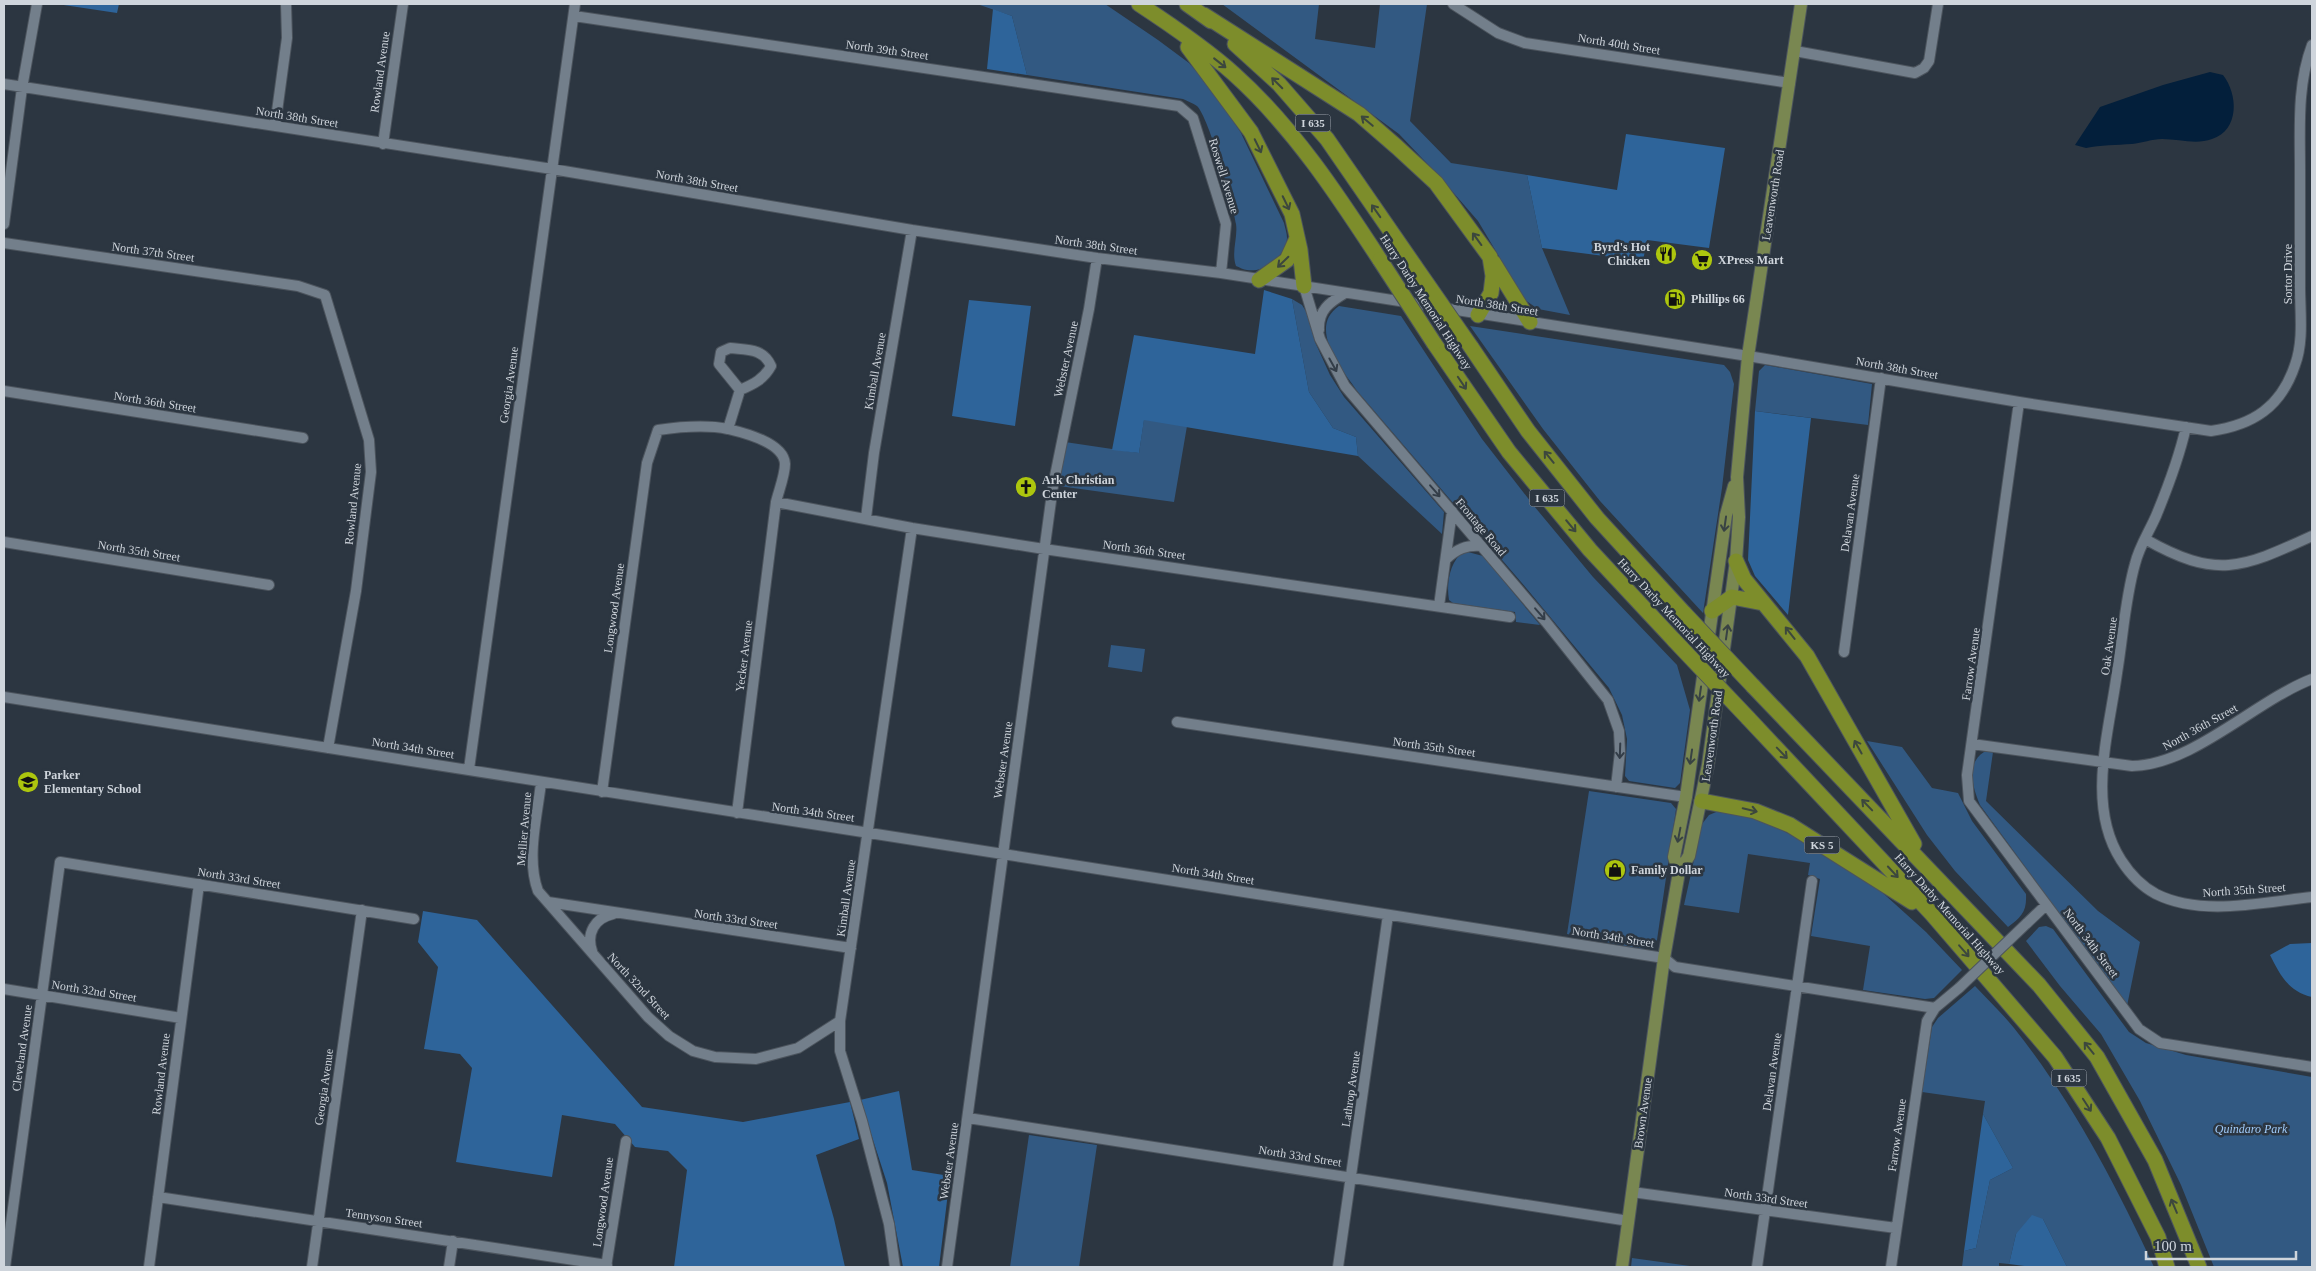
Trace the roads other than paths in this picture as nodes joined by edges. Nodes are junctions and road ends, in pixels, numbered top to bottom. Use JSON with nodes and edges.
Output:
{"nodes":[{"id":1,"x":37,"y":4,"type":"edge"},
{"id":2,"x":286,"y":4,"type":"edge"},
{"id":3,"x":403,"y":4,"type":"edge"},
{"id":4,"x":575,"y":4,"type":"edge"},
{"id":5,"x":1139,"y":4,"type":"edge"},
{"id":6,"x":1187,"y":4,"type":"edge"},
{"id":7,"x":1454,"y":4,"type":"edge"},
{"id":8,"x":1801,"y":4,"type":"edge"},
{"id":9,"x":1938,"y":4,"type":"edge"},
{"id":10,"x":1204,"y":15,"type":"junction"},
{"id":11,"x":574,"y":16,"type":"junction"},
{"id":12,"x":1168,"y":23,"type":"junction"},
{"id":13,"x":2312,"y":45,"type":"edge"},
{"id":14,"x":1795,"y":51,"type":"junction"},
{"id":15,"x":1790,"y":83,"type":"junction"},
{"id":16,"x":4,"y":84,"type":"edge"},
{"id":17,"x":22,"y":88,"type":"junction"},
{"id":18,"x":1193,"y":118,"type":"joint"},
{"id":19,"x":275,"y":126,"type":"junction"},
{"id":20,"x":383,"y":144,"type":"junction"},
{"id":21,"x":552,"y":169,"type":"junction"},
{"id":22,"x":4,"y":224,"type":"edge"},
{"id":23,"x":912,"y":230,"type":"junction"},
{"id":24,"x":1297,"y":238,"type":"junction"},
{"id":25,"x":4,"y":243,"type":"edge"},
{"id":26,"x":1490,"y":257,"type":"junction"},
{"id":27,"x":1097,"y":258,"type":"junction"},
{"id":28,"x":1221,"y":272,"type":"junction"},
{"id":29,"x":1260,"y":280,"type":"junction"},
{"id":30,"x":298,"y":286,"type":"joint"},
{"id":31,"x":1304,"y":286,"type":"junction"},
{"id":32,"x":1345,"y":293,"type":"junction"},
{"id":33,"x":1478,"y":314,"type":"junction"},
{"id":34,"x":1530,"y":322,"type":"junction"},
{"id":35,"x":1320,"y":339,"type":"junction"},
{"id":36,"x":1748,"y":356,"type":"junction"},
{"id":37,"x":1881,"y":378,"type":"junction"},
{"id":38,"x":740,"y":390,"type":"junction"},
{"id":39,"x":4,"y":392,"type":"edge"},
{"id":40,"x":2019,"y":402,"type":"junction"},
{"id":41,"x":2186,"y":427,"type":"junction"},
{"id":42,"x":728,"y":429,"type":"junction"},
{"id":43,"x":303,"y":438,"type":"dead end"},
{"id":44,"x":1737,"y":477,"type":"junction"},
{"id":45,"x":776,"y":502,"type":"junction"},
{"id":46,"x":1452,"y":511,"type":"junction"},
{"id":47,"x":866,"y":518,"type":"junction"},
{"id":48,"x":912,"y":528,"type":"junction"},
{"id":49,"x":2312,"y":536,"type":"edge"},
{"id":50,"x":2145,"y":539,"type":"junction"},
{"id":51,"x":4,"y":542,"type":"edge"},
{"id":52,"x":1481,"y":546,"type":"junction"},
{"id":53,"x":1044,"y":549,"type":"junction"},
{"id":54,"x":1446,"y":559,"type":"junction"},
{"id":55,"x":1736,"y":561,"type":"junction"},
{"id":56,"x":270,"y":585,"type":"dead end"},
{"id":57,"x":1732,"y":598,"type":"junction"},
{"id":58,"x":1763,"y":603,"type":"junction"},
{"id":59,"x":1439,"y":606,"type":"junction"},
{"id":60,"x":1712,"y":612,"type":"junction"},
{"id":61,"x":1510,"y":617,"type":"dead end"},
{"id":62,"x":1844,"y":652,"type":"dead end"},
{"id":63,"x":2312,"y":679,"type":"edge"},
{"id":64,"x":4,"y":698,"type":"edge"},
{"id":65,"x":1178,"y":722,"type":"dead end"},
{"id":66,"x":1972,"y":744,"type":"junction"},
{"id":67,"x":328,"y":748,"type":"junction"},
{"id":68,"x":2104,"y":762,"type":"junction"},
{"id":69,"x":469,"y":769,"type":"junction"},
{"id":70,"x":541,"y":783,"type":"junction"},
{"id":71,"x":1616,"y":787,"type":"junction"},
{"id":72,"x":602,"y":792,"type":"junction"},
{"id":73,"x":1686,"y":797,"type":"junction"},
{"id":74,"x":1702,"y":801,"type":"junction"},
{"id":75,"x":738,"y":813,"type":"junction"},
{"id":76,"x":868,"y":833,"type":"junction"},
{"id":77,"x":1003,"y":853,"type":"junction"},
{"id":78,"x":60,"y":862,"type":"joint"},
{"id":79,"x":1925,"y":865,"type":"junction"},
{"id":80,"x":1679,"y":872,"type":"junction"},
{"id":81,"x":2128,"y":872,"type":"joint"},
{"id":82,"x":1812,"y":881,"type":"dead end"},
{"id":83,"x":199,"y":884,"type":"junction"},
{"id":84,"x":2312,"y":897,"type":"edge"},
{"id":85,"x":548,"y":902,"type":"junction"},
{"id":86,"x":2046,"y":905,"type":"junction"},
{"id":87,"x":362,"y":910,"type":"junction"},
{"id":88,"x":616,"y":914,"type":"junction"},
{"id":89,"x":1932,"y":914,"type":"junction"},
{"id":90,"x":1388,"y":915,"type":"junction"},
{"id":91,"x":414,"y":919,"type":"dead end"},
{"id":92,"x":852,"y":948,"type":"junction"},
{"id":93,"x":593,"y":954,"type":"junction"},
{"id":94,"x":1664,"y":958,"type":"junction"},
{"id":95,"x":1796,"y":987,"type":"junction"},
{"id":96,"x":4,"y":990,"type":"edge"},
{"id":97,"x":42,"y":996,"type":"junction"},
{"id":98,"x":1935,"y":1008,"type":"junction"},
{"id":99,"x":181,"y":1018,"type":"junction"},
{"id":100,"x":840,"y":1021,"type":"junction"},
{"id":101,"x":2312,"y":1067,"type":"edge"},
{"id":102,"x":968,"y":1118,"type":"junction"},
{"id":103,"x":626,"y":1141,"type":"dead end"},
{"id":104,"x":1351,"y":1177,"type":"junction"},
{"id":105,"x":1632,"y":1192,"type":"junction"},
{"id":106,"x":158,"y":1197,"type":"junction"},
{"id":107,"x":1765,"y":1211,"type":"junction"},
{"id":108,"x":1629,"y":1221,"type":"junction"},
{"id":109,"x":318,"y":1222,"type":"junction"},
{"id":110,"x":1896,"y":1228,"type":"junction"},
{"id":111,"x":453,"y":1240,"type":"junction"},
{"id":112,"x":606,"y":1266,"type":"edge"},
{"id":113,"x":5,"y":1267,"type":"edge"},
{"id":114,"x":149,"y":1267,"type":"edge"},
{"id":115,"x":312,"y":1267,"type":"edge"},
{"id":116,"x":449,"y":1267,"type":"edge"},
{"id":117,"x":895,"y":1267,"type":"edge"},
{"id":118,"x":947,"y":1267,"type":"edge"},
{"id":119,"x":1338,"y":1267,"type":"edge"},
{"id":120,"x":1622,"y":1267,"type":"edge"},
{"id":121,"x":1757,"y":1267,"type":"edge"},
{"id":122,"x":1890,"y":1267,"type":"edge"},
{"id":123,"x":2167,"y":1267,"type":"edge"},
{"id":124,"x":2199,"y":1267,"type":"edge"}],
"edges":[{"from":1,"to":17,"type":"street"},
{"from":2,"to":19,"type":"street"},
{"from":3,"to":20,"type":"street","name":"Rowland Avenue"},
{"from":4,"to":11,"type":"street","name":"Georgia Avenue"},
{"from":5,"to":12,"type":"highway","name":"Harry Darby Memorial Highway","number":"I 635"},
{"from":6,"to":10,"type":"highway","name":"Harry Darby Memorial Highway","number":"I 635"},
{"from":7,"to":15,"type":"street","name":"North 40th Street"},
{"from":8,"to":14,"type":"main road","name":"Leavenworth Road"},
{"from":9,"to":14,"type":"street"},
{"from":26,"to":10,"type":"highway","one_way":true},
{"from":79,"to":10,"type":"highway","name":"Harry Darby Memorial Highway","number":"I 635","one_way":true,"bridge":true},
{"from":11,"to":18,"type":"street","name":"North 39th Street"},
{"from":11,"to":21,"type":"street","name":"Georgia Avenue"},
{"from":12,"to":24,"type":"highway","one_way":true},
{"from":12,"to":89,"type":"highway","name":"Harry Darby Memorial Highway","number":"I 635","one_way":true,"bridge":true},
{"from":13,"to":41,"type":"street","name":"Sortor Drive"},
{"from":14,"to":15,"type":"main road","name":"Leavenworth Road"},
{"from":15,"to":36,"type":"main road","name":"Leavenworth Road"},
{"from":16,"to":17,"type":"street","name":"North 38th Street"},
{"from":17,"to":19,"type":"street","name":"North 38th Street"},
{"from":17,"to":22,"type":"street"},
{"from":18,"to":28,"type":"street","name":"Roswell Avenue"},
{"from":19,"to":20,"type":"street","name":"North 38th Street"},
{"from":20,"to":21,"type":"street","name":"North 38th Street"},
{"from":21,"to":23,"type":"street","name":"North 38th Street"},
{"from":21,"to":69,"type":"street","name":"Georgia Avenue"},
{"from":23,"to":27,"type":"street","name":"North 38th Street"},
{"from":23,"to":47,"type":"street","name":"Kimball Avenue"},
{"from":24,"to":29,"type":"highway","one_way":true},
{"from":24,"to":31,"type":"highway"},
{"from":25,"to":30,"type":"street","name":"North 37th Street"},
{"from":26,"to":33,"type":"highway"},
{"from":26,"to":34,"type":"highway"},
{"from":27,"to":28,"type":"street","name":"North 38th Street"},
{"from":27,"to":53,"type":"street","name":"Webster Avenue"},
{"from":28,"to":29,"type":"street","name":"North 38th Street"},
{"from":29,"to":31,"type":"street","name":"North 38th Street"},
{"from":30,"to":67,"type":"street","name":"Rowland Avenue"},
{"from":31,"to":32,"type":"street","name":"North 38th Street"},
{"from":31,"to":35,"type":"street","name":"Frontage Road"},
{"from":32,"to":33,"type":"street","name":"North 38th Street"},
{"from":32,"to":35,"type":"street"},
{"from":33,"to":34,"type":"street","name":"North 38th Street"},
{"from":34,"to":36,"type":"street","name":"North 38th Street"},
{"from":35,"to":46,"type":"street","name":"Frontage Road","one_way":true},
{"from":36,"to":37,"type":"street","name":"North 38th Street"},
{"from":36,"to":44,"type":"main road","name":"Leavenworth Road"},
{"from":37,"to":40,"type":"street","name":"North 38th Street"},
{"from":37,"to":62,"type":"street","name":"Delavan Avenue"},
{"from":38,"to":38,"type":"street"},
{"from":38,"to":42,"type":"street"},
{"from":39,"to":43,"type":"street","name":"North 36th Street"},
{"from":40,"to":41,"type":"street","name":"North 38th Street"},
{"from":40,"to":66,"type":"street","name":"Farrow Avenue"},
{"from":41,"to":50,"type":"street","name":"Oak Avenue"},
{"from":42,"to":45,"type":"street"},
{"from":42,"to":72,"type":"street","name":"Longwood Avenue"},
{"from":44,"to":55,"type":"main road","name":"Leavenworth Road"},
{"from":44,"to":60,"type":"main road","name":"Leavenworth Road","one_way":true},
{"from":45,"to":47,"type":"street","name":"North 36th Street"},
{"from":45,"to":75,"type":"street","name":"Yecker Avenue"},
{"from":46,"to":52,"type":"street","name":"Frontage Road"},
{"from":46,"to":54,"type":"street"},
{"from":47,"to":48,"type":"street","name":"North 36th Street"},
{"from":48,"to":53,"type":"street","name":"North 36th Street"},
{"from":48,"to":76,"type":"street","name":"Kimball Avenue"},
{"from":49,"to":50,"type":"street"},
{"from":50,"to":68,"type":"street","name":"Oak Avenue"},
{"from":51,"to":56,"type":"street","name":"North 35th Street"},
{"from":52,"to":54,"type":"street"},
{"from":52,"to":71,"type":"street","name":"Frontage Road","one_way":true},
{"from":53,"to":59,"type":"street","name":"North 36th Street"},
{"from":53,"to":77,"type":"street","name":"Webster Avenue"},
{"from":54,"to":59,"type":"street"},
{"from":55,"to":57,"type":"main road","name":"Leavenworth Road"},
{"from":55,"to":58,"type":"highway"},
{"from":57,"to":58,"type":"highway"},
{"from":57,"to":60,"type":"highway"},
{"from":74,"to":57,"type":"main road","name":"Leavenworth Road","one_way":true},
{"from":79,"to":58,"type":"highway","one_way":true},
{"from":59,"to":61,"type":"street","name":"North 36th Street"},
{"from":60,"to":73,"type":"main road","name":"Leavenworth Road","one_way":true},
{"from":63,"to":68,"type":"street","name":"North 36th Street"},
{"from":64,"to":67,"type":"street","name":"North 34th Street"},
{"from":65,"to":71,"type":"street","name":"North 35th Street"},
{"from":66,"to":68,"type":"street","name":"North 36th Street"},
{"from":66,"to":86,"type":"street","name":"Farrow Avenue"},
{"from":67,"to":69,"type":"street","name":"North 34th Street"},
{"from":68,"to":81,"type":"street","name":"Oak Avenue"},
{"from":69,"to":70,"type":"street","name":"North 34th Street"},
{"from":70,"to":72,"type":"street","name":"North 34th Street"},
{"from":70,"to":85,"type":"street","name":"Mellier Avenue"},
{"from":71,"to":73,"type":"street","name":"North 35th Street"},
{"from":72,"to":75,"type":"street","name":"North 34th Street"},
{"from":73,"to":74,"type":"main road","number":"KS 5"},
{"from":73,"to":80,"type":"main road","name":"Leavenworth Road","one_way":true},
{"from":74,"to":80,"type":"main road","name":"Leavenworth Road"},
{"from":74,"to":89,"type":"highway","number":"KS 5","one_way":true},
{"from":75,"to":76,"type":"street","name":"North 34th Street"},
{"from":76,"to":77,"type":"street","name":"North 34th Street"},
{"from":76,"to":92,"type":"street","name":"Kimball Avenue"},
{"from":77,"to":90,"type":"street","name":"North 34th Street"},
{"from":77,"to":102,"type":"street","name":"Webster Avenue"},
{"from":78,"to":83,"type":"street","name":"North 33rd Street"},
{"from":78,"to":97,"type":"street","name":"Cleveland Avenue"},
{"from":124,"to":79,"type":"highway","name":"Harry Darby Memorial Highway","number":"I 635","one_way":true},
{"from":80,"to":94,"type":"main road","name":"Leavenworth Road"},
{"from":81,"to":84,"type":"street","name":"North 35th Street"},
{"from":82,"to":95,"type":"street","name":"Delavan Avenue"},
{"from":83,"to":87,"type":"street","name":"North 33rd Street"},
{"from":83,"to":99,"type":"street","name":"Rowland Avenue"},
{"from":85,"to":88,"type":"street","name":"North 33rd Street"},
{"from":85,"to":93,"type":"street","name":"North 32nd Street"},
{"from":86,"to":98,"type":"street","name":"North 34th Street","bridge":true},
{"from":86,"to":101,"type":"street","name":"North 34th Street"},
{"from":87,"to":91,"type":"street","name":"North 33rd Street"},
{"from":87,"to":109,"type":"street","name":"Georgia Avenue"},
{"from":88,"to":92,"type":"street","name":"North 33rd Street"},
{"from":88,"to":93,"type":"street"},
{"from":89,"to":123,"type":"highway","name":"Harry Darby Memorial Highway","number":"I 635","one_way":true},
{"from":90,"to":94,"type":"street","name":"North 34th Street"},
{"from":90,"to":104,"type":"street","name":"Lathrop Avenue"},
{"from":92,"to":100,"type":"street","name":"Kimball Avenue"},
{"from":93,"to":100,"type":"street","name":"North 32nd Street"},
{"from":94,"to":95,"type":"street","name":"North 34th Street"},
{"from":94,"to":105,"type":"main road","name":"Brown Avenue"},
{"from":95,"to":98,"type":"street","name":"North 34th Street"},
{"from":95,"to":107,"type":"street","name":"Delavan Avenue"},
{"from":96,"to":97,"type":"street","name":"North 32nd Street"},
{"from":97,"to":99,"type":"street","name":"North 32nd Street"},
{"from":97,"to":113,"type":"street","name":"Cleveland Avenue"},
{"from":98,"to":110,"type":"street","name":"Farrow Avenue"},
{"from":99,"to":106,"type":"street","name":"Rowland Avenue"},
{"from":100,"to":117,"type":"street","name":"Kimball Avenue"},
{"from":102,"to":104,"type":"street","name":"North 33rd Street"},
{"from":102,"to":118,"type":"street","name":"Webster Avenue"},
{"from":103,"to":112,"type":"street","name":"Longwood Avenue"},
{"from":104,"to":108,"type":"street","name":"North 33rd Street"},
{"from":104,"to":119,"type":"street","name":"Lathrop Avenue"},
{"from":105,"to":107,"type":"street","name":"North 33rd Street"},
{"from":105,"to":108,"type":"main road","name":"Brown Avenue"},
{"from":106,"to":109,"type":"street","name":"Tennyson Street"},
{"from":106,"to":114,"type":"street","name":"Rowland Avenue"},
{"from":107,"to":110,"type":"street","name":"North 33rd Street"},
{"from":107,"to":121,"type":"street","name":"Delavan Avenue"},
{"from":108,"to":120,"type":"main road","name":"Brown Avenue"},
{"from":109,"to":111,"type":"street","name":"Tennyson Street"},
{"from":109,"to":115,"type":"street","name":"Georgia Avenue"},
{"from":110,"to":122,"type":"street","name":"Farrow Avenue"},
{"from":111,"to":112,"type":"street","name":"Tennyson Street"},
{"from":111,"to":116,"type":"street"}]}
